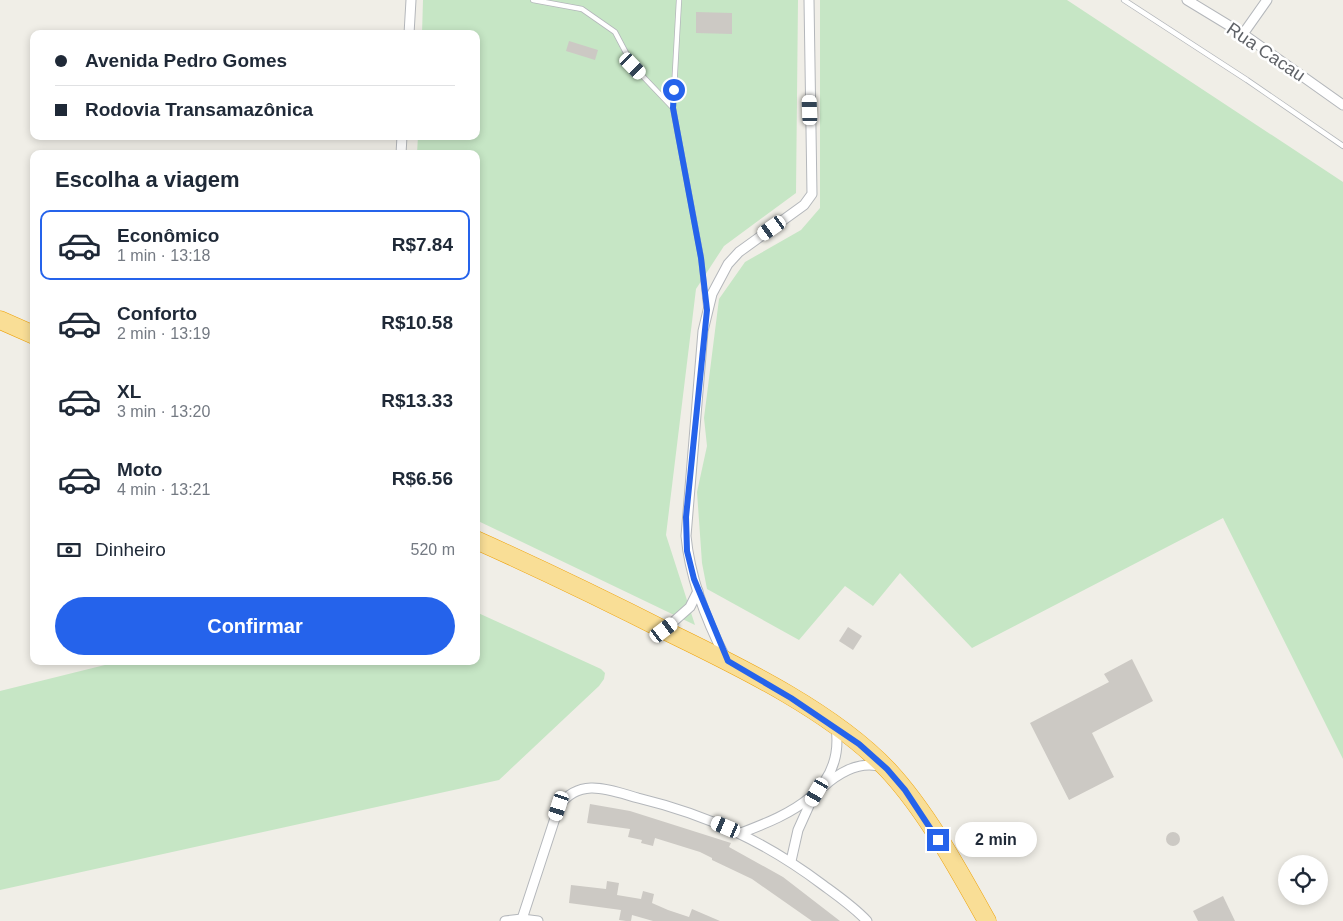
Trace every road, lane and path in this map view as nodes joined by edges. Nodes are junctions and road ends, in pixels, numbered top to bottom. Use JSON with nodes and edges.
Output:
{"nodes":[{"id":1,"x":411,"y":0,"type":"edge"},
{"id":2,"x":532,"y":0,"type":"edge"},
{"id":3,"x":679,"y":0,"type":"edge"},
{"id":4,"x":809,"y":0,"type":"edge"},
{"id":5,"x":1124,"y":0,"type":"edge"},
{"id":6,"x":1187,"y":0,"type":"edge"},
{"id":7,"x":1267,"y":0,"type":"edge"},
{"id":8,"x":409,"y":30,"type":"edge"},
{"id":9,"x":1243,"y":34,"type":"junction"},
{"id":10,"x":1343,"y":105,"type":"edge"},
{"id":11,"x":673,"y":108,"type":"junction"},
{"id":12,"x":1343,"y":146,"type":"edge"},
{"id":13,"x":707,"y":310,"type":"junction"},
{"id":14,"x":0,"y":320,"type":"edge"},
{"id":15,"x":30,"y":333,"type":"edge"},
{"id":16,"x":480,"y":542,"type":"edge"},
{"id":17,"x":698,"y":591,"type":"junction"},
{"id":18,"x":664,"y":630,"type":"junction"},
{"id":19,"x":728,"y":661,"type":"junction"},
{"id":20,"x":836,"y":726,"type":"junction"},
{"id":21,"x":887,"y":769,"type":"junction"},
{"id":22,"x":817,"y":792,"type":"junction"},
{"id":23,"x":741,"y":833,"type":"junction"},
{"id":24,"x":791,"y":861,"type":"junction"},
{"id":25,"x":522,"y":919,"type":"junction"},
{"id":26,"x":505,"y":921,"type":"edge"},
{"id":27,"x":538,"y":921,"type":"edge"},
{"id":28,"x":867,"y":921,"type":"edge"},
{"id":29,"x":987,"y":921,"type":"edge"}],
"edges":[{"from":1,"to":8,"type":"street"},
{"from":2,"to":11,"type":"lane"},
{"from":3,"to":11,"type":"lane"},
{"from":4,"to":13,"type":"street"},
{"from":5,"to":12,"type":"lane"},
{"from":6,"to":9,"type":"street","name":"Rua Cacau"},
{"from":7,"to":9,"type":"street"},
{"from":9,"to":10,"type":"street","name":"Rua Cacau"},
{"from":11,"to":13,"type":"lane"},
{"from":13,"to":17,"type":"street"},
{"from":14,"to":15,"type":"highway"},
{"from":16,"to":18,"type":"highway"},
{"from":17,"to":18,"type":"street"},
{"from":17,"to":19,"type":"street"},
{"from":18,"to":19,"type":"highway"},
{"from":19,"to":20,"type":"highway"},
{"from":20,"to":21,"type":"highway"},
{"from":20,"to":22,"type":"street"},
{"from":21,"to":22,"type":"street"},
{"from":21,"to":29,"type":"highway"},
{"from":22,"to":23,"type":"street"},
{"from":22,"to":24,"type":"street"},
{"from":23,"to":24,"type":"street"},
{"from":23,"to":25,"type":"street"},
{"from":24,"to":28,"type":"street"},
{"from":25,"to":26,"type":"street"},
{"from":25,"to":27,"type":"street"}]}
